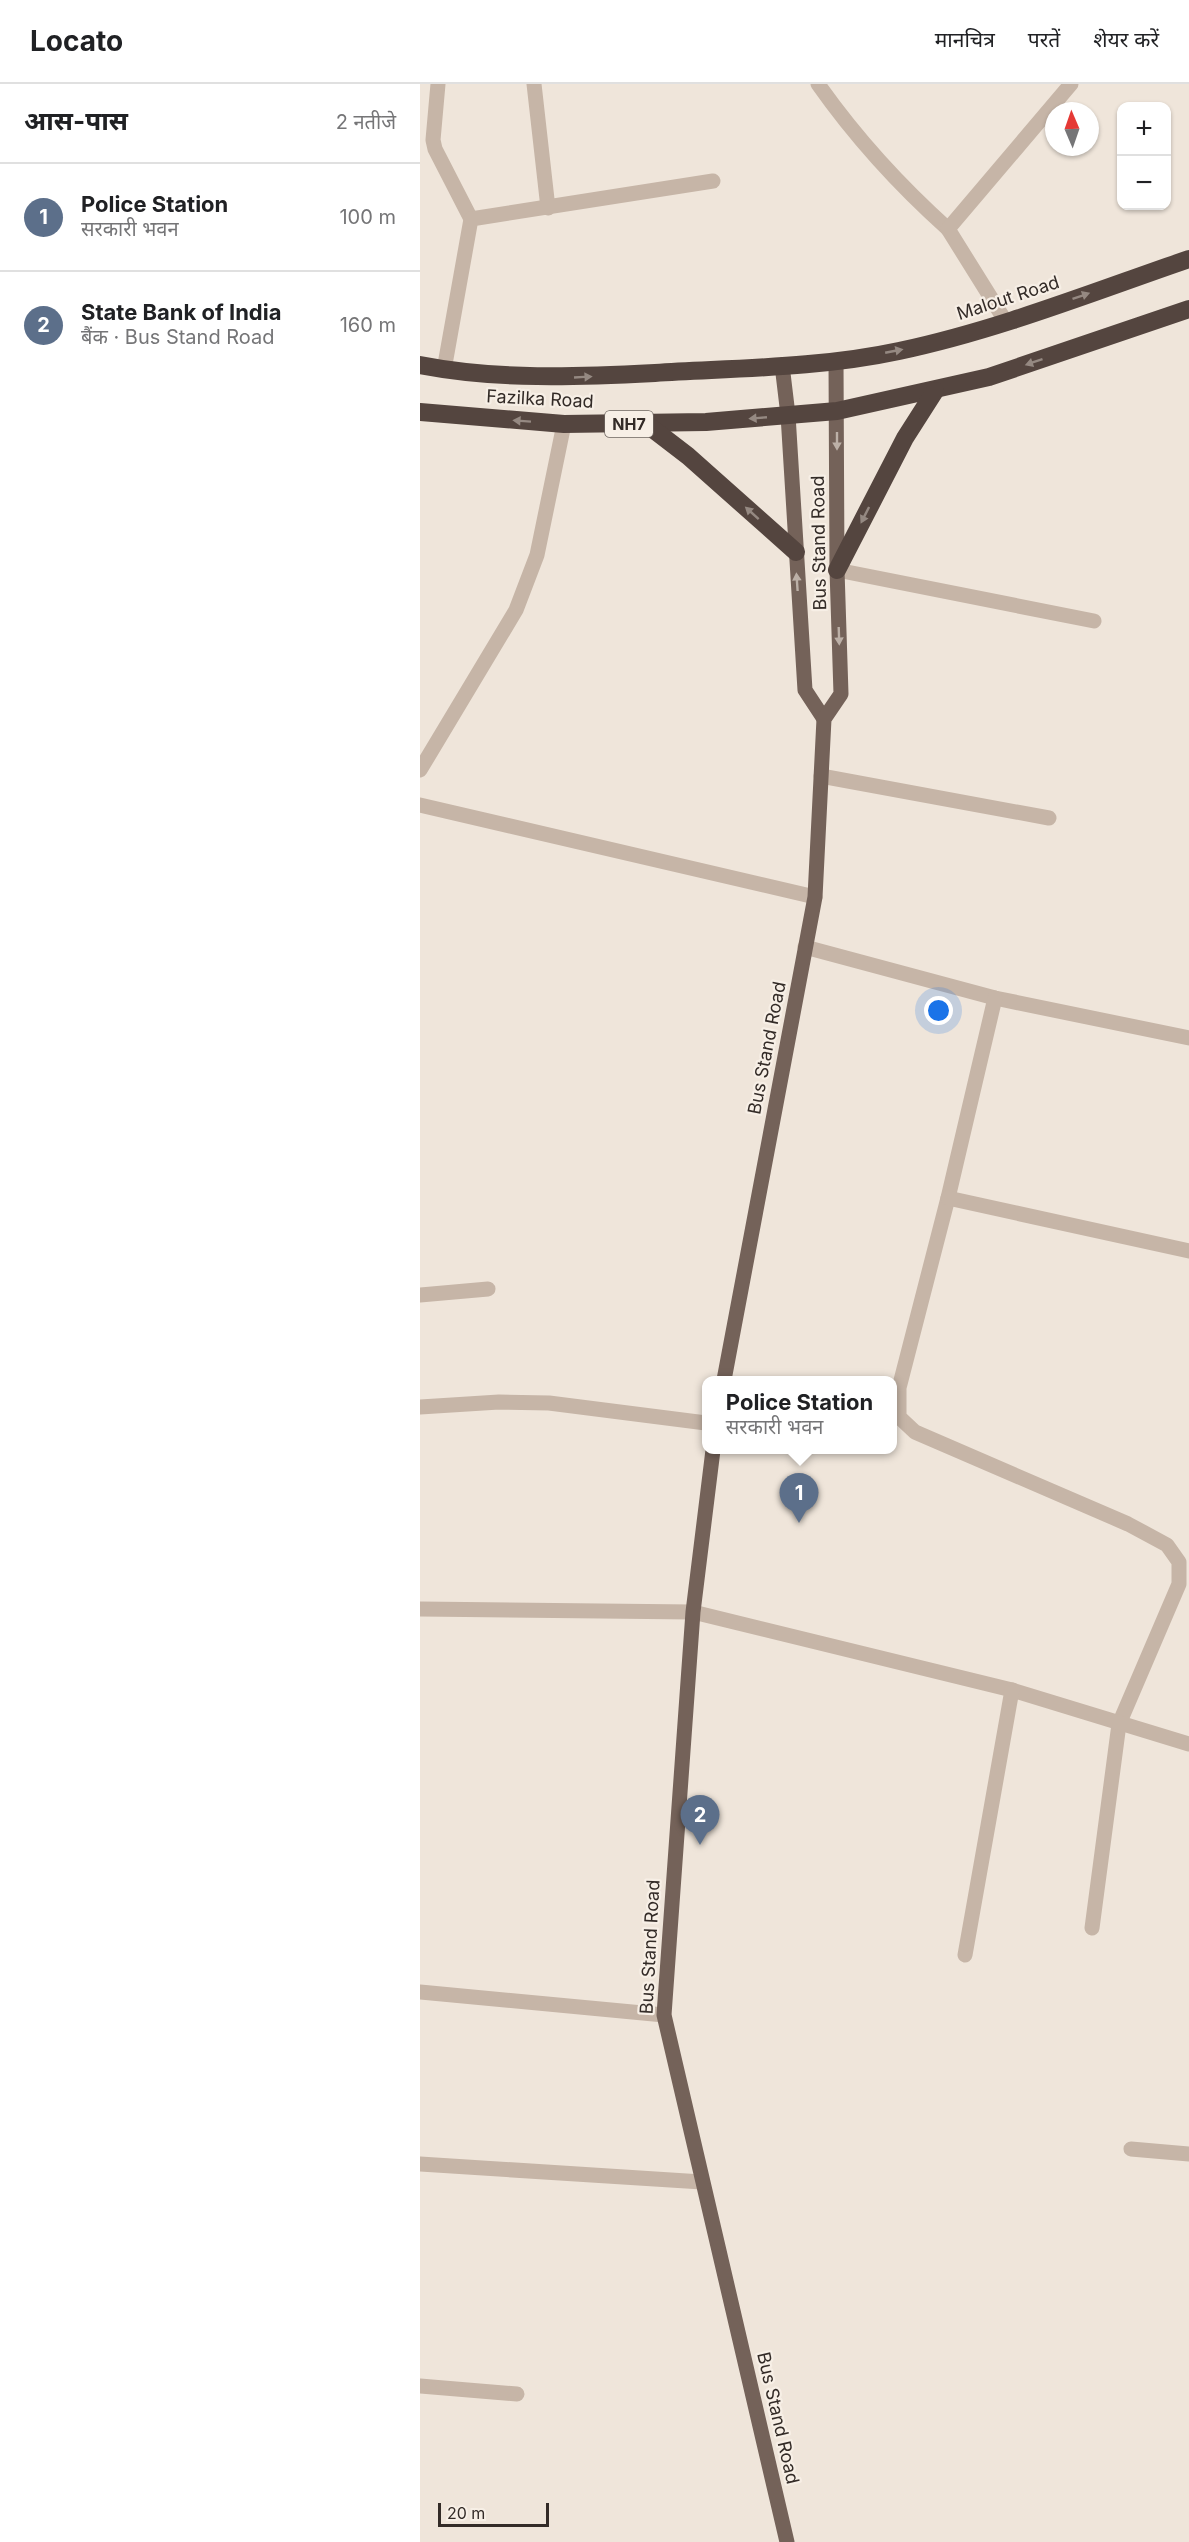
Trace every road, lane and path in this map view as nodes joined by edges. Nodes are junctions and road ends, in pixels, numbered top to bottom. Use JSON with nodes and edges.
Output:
{"nodes":[{"id":1,"x":438,"y":84,"type":"edge"},
{"id":2,"x":534,"y":84,"type":"edge"},
{"id":3,"x":818,"y":84,"type":"edge"},
{"id":4,"x":1071,"y":84,"type":"edge"},
{"id":5,"x":713,"y":181,"type":"dead end"},
{"id":6,"x":548,"y":208,"type":"junction"},
{"id":7,"x":471,"y":219,"type":"junction"},
{"id":8,"x":948,"y":229,"type":"junction"},
{"id":9,"x":1189,"y":259,"type":"edge"},
{"id":10,"x":1189,"y":309,"type":"edge"},
{"id":11,"x":1006,"y":322,"type":"junction"},
{"id":12,"x":836,"y":361,"type":"junction"},
{"id":13,"x":420,"y":365,"type":"edge"},
{"id":14,"x":782,"y":365,"type":"junction"},
{"id":15,"x":444,"y":370,"type":"junction"},
{"id":16,"x":935,"y":391,"type":"junction"},
{"id":17,"x":837,"y":411,"type":"junction"},
{"id":18,"x":420,"y":412,"type":"edge"},
{"id":19,"x":788,"y":416,"type":"junction"},
{"id":20,"x":645,"y":423,"type":"junction"},
{"id":21,"x":564,"y":424,"type":"junction"},
{"id":22,"x":796,"y":552,"type":"junction"},
{"id":23,"x":837,"y":570,"type":"junction"},
{"id":24,"x":1094,"y":621,"type":"dead end"},
{"id":25,"x":824,"y":719,"type":"junction"},
{"id":26,"x":420,"y":770,"type":"edge"},
{"id":27,"x":821,"y":776,"type":"junction"},
{"id":28,"x":420,"y":806,"type":"edge"},
{"id":29,"x":1049,"y":818,"type":"dead end"},
{"id":30,"x":814,"y":897,"type":"junction"},
{"id":31,"x":805,"y":947,"type":"junction"},
{"id":32,"x":995,"y":998,"type":"junction"},
{"id":33,"x":1189,"y":1038,"type":"edge"},
{"id":34,"x":948,"y":1198,"type":"junction"},
{"id":35,"x":1189,"y":1251,"type":"edge"},
{"id":36,"x":488,"y":1289,"type":"dead end"},
{"id":37,"x":420,"y":1295,"type":"edge"},
{"id":38,"x":725,"y":1376,"type":"edge"},
{"id":39,"x":420,"y":1407,"type":"edge"},
{"id":40,"x":702,"y":1423,"type":"edge"},
{"id":41,"x":712,"y":1454,"type":"edge"},
{"id":42,"x":420,"y":1609,"type":"edge"},
{"id":43,"x":693,"y":1612,"type":"junction"},
{"id":44,"x":1012,"y":1690,"type":"junction"},
{"id":45,"x":1119,"y":1724,"type":"junction"},
{"id":46,"x":1189,"y":1744,"type":"edge"},
{"id":47,"x":1092,"y":1928,"type":"dead end"},
{"id":48,"x":965,"y":1955,"type":"dead end"},
{"id":49,"x":420,"y":1992,"type":"edge"},
{"id":50,"x":664,"y":2015,"type":"junction"},
{"id":51,"x":1131,"y":2149,"type":"dead end"},
{"id":52,"x":1189,"y":2154,"type":"edge"},
{"id":53,"x":420,"y":2164,"type":"edge"},
{"id":54,"x":702,"y":2182,"type":"junction"},
{"id":55,"x":420,"y":2386,"type":"edge"},
{"id":56,"x":517,"y":2394,"type":"dead end"},
{"id":57,"x":787,"y":2542,"type":"edge"}],
"edges":[{"from":1,"to":7,"type":"street"},
{"from":2,"to":6,"type":"street"},
{"from":3,"to":8,"type":"street"},
{"from":4,"to":8,"type":"street"},
{"from":5,"to":6,"type":"street"},
{"from":6,"to":7,"type":"street"},
{"from":7,"to":15,"type":"street"},
{"from":8,"to":11,"type":"street"},
{"from":11,"to":9,"type":"highway","name":"Malout Road","one_way":true},
{"from":10,"to":16,"type":"highway","number":"NH7","one_way":true},
{"from":12,"to":11,"type":"highway","name":"Malout Road","one_way":true},
{"from":12,"to":14,"type":"highway","name":"Fazilka Road"},
{"from":12,"to":17,"type":"main road","name":"Bus Stand Road"},
{"from":13,"to":15,"type":"highway","name":"Fazilka Road"},
{"from":15,"to":14,"type":"highway","name":"Fazilka Road","one_way":true},
{"from":14,"to":19,"type":"main road","name":"Bus Stand Road"},
{"from":16,"to":17,"type":"highway","number":"NH7"},
{"from":16,"to":23,"type":"highway","one_way":true},
{"from":17,"to":19,"type":"highway","name":"Fazilka Road","number":"NH7"},
{"from":17,"to":23,"type":"main road","name":"Bus Stand Road","one_way":true},
{"from":21,"to":18,"type":"highway","name":"Fazilka Road","number":"NH7","one_way":true},
{"from":19,"to":20,"type":"highway","name":"Fazilka Road","number":"NH7","one_way":true},
{"from":19,"to":22,"type":"main road","name":"Bus Stand Road"},
{"from":20,"to":21,"type":"highway","name":"Fazilka Road","number":"NH7"},
{"from":22,"to":20,"type":"highway","one_way":true},
{"from":21,"to":26,"type":"street"},
{"from":25,"to":22,"type":"main road","name":"Bus Stand Road","one_way":true},
{"from":23,"to":24,"type":"street"},
{"from":23,"to":25,"type":"main road","name":"Bus Stand Road","one_way":true},
{"from":25,"to":27,"type":"main road","name":"Bus Stand Road"},
{"from":27,"to":29,"type":"street"},
{"from":27,"to":30,"type":"main road","name":"Bus Stand Road"},
{"from":28,"to":30,"type":"street"},
{"from":30,"to":31,"type":"main road","name":"Bus Stand Road"},
{"from":31,"to":32,"type":"street"},
{"from":31,"to":38,"type":"main road","name":"Bus Stand Road"},
{"from":32,"to":33,"type":"street"},
{"from":32,"to":34,"type":"street"},
{"from":34,"to":35,"type":"street"},
{"from":34,"to":45,"type":"street"},
{"from":36,"to":37,"type":"street"},
{"from":39,"to":40,"type":"street"},
{"from":41,"to":43,"type":"main road","name":"Bus Stand Road"},
{"from":42,"to":43,"type":"street"},
{"from":43,"to":44,"type":"street"},
{"from":43,"to":50,"type":"main road","name":"Bus Stand Road"},
{"from":44,"to":45,"type":"street"},
{"from":44,"to":48,"type":"street"},
{"from":45,"to":46,"type":"street"},
{"from":45,"to":47,"type":"street"},
{"from":49,"to":50,"type":"street"},
{"from":50,"to":54,"type":"main road","name":"Bus Stand Road"},
{"from":51,"to":52,"type":"street"},
{"from":53,"to":54,"type":"street"},
{"from":54,"to":57,"type":"main road","name":"Bus Stand Road"},
{"from":55,"to":56,"type":"street"}]}
